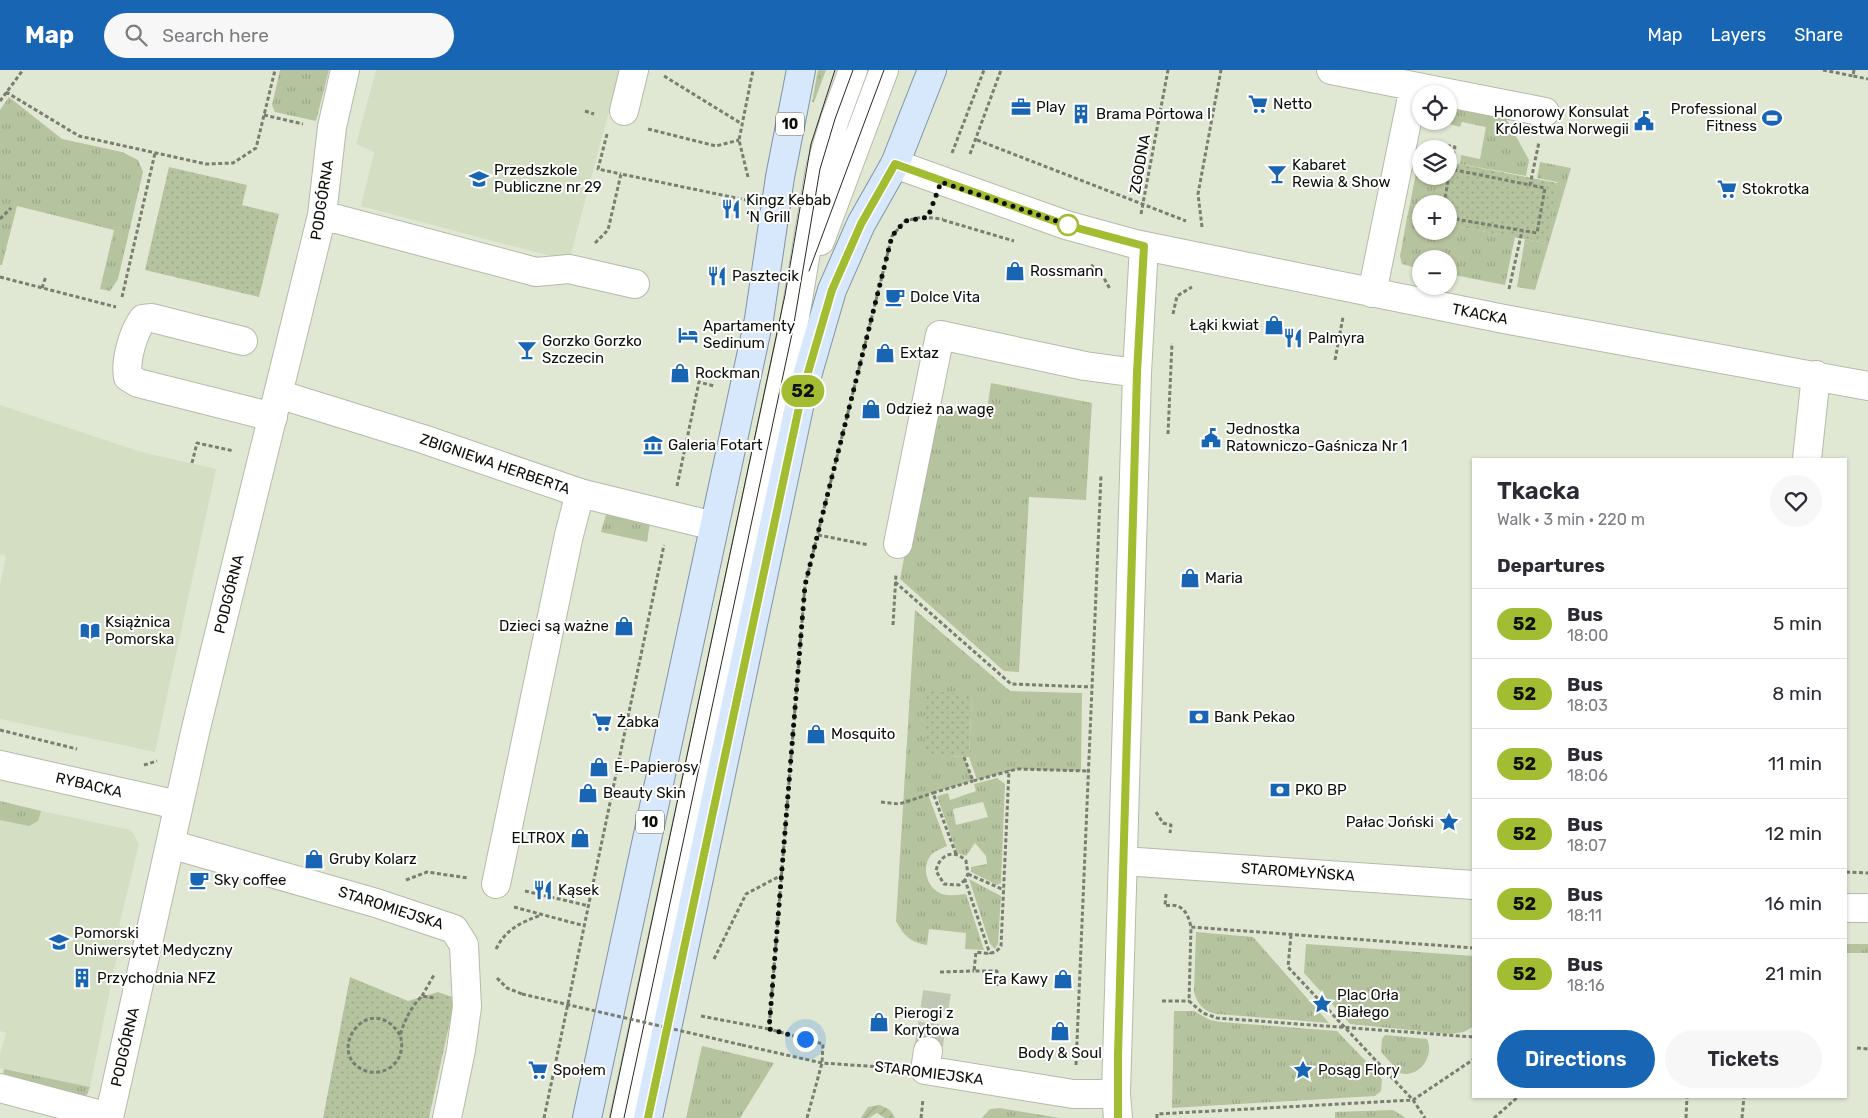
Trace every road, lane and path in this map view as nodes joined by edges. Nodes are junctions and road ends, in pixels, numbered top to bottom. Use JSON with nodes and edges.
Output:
{"nodes":[{"id":1,"x":23,"y":70,"type":"edge"},
{"id":2,"x":275,"y":70,"type":"edge"},
{"id":3,"x":345,"y":70,"type":"edge"},
{"id":4,"x":634,"y":70,"type":"edge"},
{"id":5,"x":801,"y":70,"type":"edge"},
{"id":6,"x":835,"y":70,"type":"edge"},
{"id":7,"x":853,"y":70,"type":"edge"},
{"id":8,"x":884,"y":70,"type":"edge"},
{"id":9,"x":984,"y":70,"type":"edge"},
{"id":10,"x":1001,"y":70,"type":"edge"},
{"id":11,"x":1168,"y":70,"type":"edge"},
{"id":12,"x":1221,"y":70,"type":"edge"},
{"id":13,"x":1331,"y":70,"type":"edge"},
{"id":14,"x":1823,"y":70,"type":"edge"},
{"id":15,"x":1854,"y":70,"type":"edge"},
{"id":16,"x":932,"y":71,"type":"edge"},
{"id":17,"x":661,"y":75,"type":"dead end"},
{"id":18,"x":1853,"y":76,"type":"junction"},
{"id":19,"x":1868,"y":79,"type":"edge"},
{"id":20,"x":1412,"y":87,"type":"edge"},
{"id":21,"x":6,"y":92,"type":"junction"},
{"id":22,"x":1457,"y":95,"type":"edge"},
{"id":23,"x":1412,"y":97,"type":"edge"},
{"id":24,"x":0,"y":101,"type":"edge"},
{"id":25,"x":585,"y":111,"type":"dead end"},
{"id":26,"x":1545,"y":112,"type":"joint"},
{"id":27,"x":611,"y":118,"type":"junction"},
{"id":28,"x":742,"y":124,"type":"dead end"},
{"id":29,"x":645,"y":128,"type":"dead end"},
{"id":30,"x":1404,"y":137,"type":"junction"},
{"id":31,"x":739,"y":140,"type":"dead end"},
{"id":32,"x":977,"y":140,"type":"junction"},
{"id":33,"x":1418,"y":140,"type":"edge"},
{"id":34,"x":154,"y":153,"type":"junction"},
{"id":35,"x":970,"y":154,"type":"dead end"},
{"id":36,"x":895,"y":164,"type":"junction"},
{"id":37,"x":1457,"y":170,"type":"edge"},
{"id":38,"x":621,"y":174,"type":"junction"},
{"id":39,"x":941,"y":182,"type":"junction"},
{"id":40,"x":1530,"y":185,"type":"junction"},
{"id":41,"x":754,"y":202,"type":"dead end"},
{"id":42,"x":1144,"y":204,"type":"junction"},
{"id":43,"x":11,"y":208,"type":"dead end"},
{"id":44,"x":945,"y":214,"type":"dead end"},
{"id":45,"x":322,"y":215,"type":"junction"},
{"id":46,"x":928,"y":217,"type":"junction"},
{"id":47,"x":1201,"y":218,"type":"dead end"},
{"id":48,"x":0,"y":219,"type":"edge"},
{"id":49,"x":1457,"y":219,"type":"edge"},
{"id":50,"x":943,"y":220,"type":"junction"},
{"id":51,"x":1202,"y":228,"type":"dead end"},
{"id":52,"x":1522,"y":231,"type":"junction"},
{"id":53,"x":1017,"y":242,"type":"dead end"},
{"id":54,"x":1144,"y":246,"type":"junction"},
{"id":55,"x":1082,"y":262,"type":"dead end"},
{"id":56,"x":569,"y":269,"type":"junction"},
{"id":57,"x":46,"y":276,"type":"dead end"},
{"id":58,"x":0,"y":277,"type":"edge"},
{"id":59,"x":635,"y":284,"type":"dead end"},
{"id":60,"x":42,"y":288,"type":"junction"},
{"id":61,"x":1111,"y":292,"type":"dead end"},
{"id":62,"x":1372,"y":293,"type":"junction"},
{"id":63,"x":131,"y":313,"type":"junction"},
{"id":64,"x":1343,"y":316,"type":"dead end"},
{"id":65,"x":1504,"y":319,"type":"junction"},
{"id":66,"x":793,"y":329,"type":"junction"},
{"id":67,"x":244,"y":341,"type":"dead end"},
{"id":68,"x":1335,"y":360,"type":"dead end"},
{"id":69,"x":1137,"y":373,"type":"junction"},
{"id":70,"x":1816,"y":376,"type":"junction"},
{"id":71,"x":712,"y":385,"type":"dead end"},
{"id":72,"x":1868,"y":386,"type":"edge"},
{"id":73,"x":275,"y":406,"type":"junction"},
{"id":74,"x":236,"y":451,"type":"dead end"},
{"id":75,"x":1807,"y":458,"type":"edge"},
{"id":76,"x":192,"y":463,"type":"dead end"},
{"id":77,"x":1101,"y":468,"type":"dead end"},
{"id":78,"x":676,"y":489,"type":"dead end"},
{"id":79,"x":580,"y":493,"type":"junction"},
{"id":80,"x":672,"y":517,"type":"junction"},
{"id":81,"x":714,"y":526,"type":"junction"},
{"id":82,"x":818,"y":535,"type":"junction"},
{"id":83,"x":898,"y":547,"type":"junction"},
{"id":84,"x":895,"y":582,"type":"junction"},
{"id":85,"x":893,"y":625,"type":"dead end"},
{"id":86,"x":1092,"y":687,"type":"junction"},
{"id":87,"x":0,"y":730,"type":"edge"},
{"id":88,"x":86,"y":751,"type":"dead end"},
{"id":89,"x":964,"y":757,"type":"dead end"},
{"id":90,"x":0,"y":765,"type":"edge"},
{"id":91,"x":1010,"y":770,"type":"junction"},
{"id":92,"x":1088,"y":772,"type":"junction"},
{"id":93,"x":974,"y":781,"type":"junction"},
{"id":94,"x":933,"y":793,"type":"junction"},
{"id":95,"x":881,"y":802,"type":"dead end"},
{"id":96,"x":178,"y":805,"type":"junction"},
{"id":97,"x":170,"y":844,"type":"junction"},
{"id":98,"x":956,"y":854,"type":"junction"},
{"id":99,"x":1123,"y":861,"type":"junction"},
{"id":100,"x":433,"y":872,"type":"dead end"},
{"id":101,"x":1847,"y":872,"type":"edge"},
{"id":102,"x":1868,"y":872,"type":"edge"},
{"id":103,"x":968,"y":874,"type":"junction"},
{"id":104,"x":453,"y":876,"type":"dead end"},
{"id":105,"x":781,"y":876,"type":"junction"},
{"id":106,"x":965,"y":880,"type":"junction"},
{"id":107,"x":1472,"y":884,"type":"edge"},
{"id":108,"x":1004,"y":890,"type":"junction"},
{"id":109,"x":502,"y":895,"type":"junction"},
{"id":110,"x":590,"y":906,"type":"junction"},
{"id":111,"x":1165,"y":906,"type":"dead end"},
{"id":112,"x":1847,"y":908,"type":"edge"},
{"id":113,"x":1868,"y":908,"type":"edge"},
{"id":114,"x":542,"y":915,"type":"junction"},
{"id":115,"x":585,"y":926,"type":"junction"},
{"id":116,"x":1191,"y":927,"type":"junction"},
{"id":117,"x":1291,"y":935,"type":"junction"},
{"id":118,"x":1472,"y":948,"type":"edge"},
{"id":119,"x":990,"y":954,"type":"junction"},
{"id":120,"x":493,"y":956,"type":"dead end"},
{"id":121,"x":714,"y":960,"type":"dead end"},
{"id":122,"x":974,"y":971,"type":"junction"},
{"id":123,"x":940,"y":972,"type":"dead end"},
{"id":124,"x":997,"y":986,"type":"dead end"},
{"id":125,"x":522,"y":994,"type":"dead end"},
{"id":126,"x":439,"y":998,"type":"dead end"},
{"id":127,"x":1162,"y":1000,"type":"dead end"},
{"id":128,"x":1189,"y":1001,"type":"junction"},
{"id":129,"x":707,"y":1017,"type":"dead end"},
{"id":130,"x":1344,"y":1028,"type":"junction"},
{"id":131,"x":769,"y":1029,"type":"junction"},
{"id":132,"x":400,"y":1036,"type":"junction"},
{"id":133,"x":1472,"y":1038,"type":"edge"},
{"id":134,"x":1857,"y":1048,"type":"dead end"},
{"id":135,"x":1868,"y":1049,"type":"edge"},
{"id":136,"x":926,"y":1060,"type":"joint"},
{"id":137,"x":1472,"y":1060,"type":"edge"},
{"id":138,"x":822,"y":1063,"type":"junction"},
{"id":139,"x":0,"y":1088,"type":"edge"},
{"id":140,"x":1073,"y":1094,"type":"junction"},
{"id":141,"x":1517,"y":1098,"type":"edge"},
{"id":142,"x":1687,"y":1098,"type":"edge"},
{"id":143,"x":1744,"y":1098,"type":"edge"},
{"id":144,"x":1412,"y":1100,"type":"junction"},
{"id":145,"x":1117,"y":1106,"type":"edge"},
{"id":146,"x":109,"y":1117,"type":"edge"},
{"id":147,"x":447,"y":1118,"type":"edge"},
{"id":148,"x":544,"y":1118,"type":"edge"},
{"id":149,"x":587,"y":1118,"type":"edge"},
{"id":150,"x":610,"y":1118,"type":"edge"},
{"id":151,"x":624,"y":1118,"type":"edge"},
{"id":152,"x":648,"y":1118,"type":"edge"},
{"id":153,"x":807,"y":1118,"type":"edge"},
{"id":154,"x":1157,"y":1118,"type":"edge"},
{"id":155,"x":1425,"y":1118,"type":"edge"},
{"id":156,"x":1494,"y":1118,"type":"edge"},
{"id":157,"x":1686,"y":1118,"type":"edge"},
{"id":158,"x":1742,"y":1118,"type":"edge"}],
"edges":[{"from":1,"to":21,"type":"path"},
{"from":2,"to":34,"type":"path"},
{"from":3,"to":45,"type":"street","name":"PODGÓRNA"},
{"from":4,"to":27,"type":"street"},
{"from":5,"to":81,"type":"main road","number":"10"},
{"from":6,"to":150,"type":"street"},
{"from":7,"to":66,"type":"street"},
{"from":8,"to":66,"type":"street"},
{"from":9,"to":39,"type":"path"},
{"from":10,"to":32,"type":"path"},
{"from":11,"to":42,"type":"path","name":"ZGODNA"},
{"from":12,"to":47,"type":"path"},
{"from":13,"to":20,"type":"street"},
{"from":14,"to":18,"type":"path"},
{"from":15,"to":18,"type":"path"},
{"from":16,"to":36,"type":"main road"},
{"from":17,"to":28,"type":"path"},
{"from":18,"to":19,"type":"path"},
{"from":21,"to":24,"type":"path"},
{"from":21,"to":34,"type":"path"},
{"from":22,"to":26,"type":"street"},
{"from":23,"to":30,"type":"street"},
{"from":25,"to":27,"type":"path"},
{"from":26,"to":40,"type":"path"},
{"from":27,"to":38,"type":"path"},
{"from":29,"to":31,"type":"path"},
{"from":30,"to":33,"type":"path"},
{"from":30,"to":62,"type":"street"},
{"from":32,"to":35,"type":"path"},
{"from":32,"to":42,"type":"path"},
{"from":34,"to":63,"type":"path"},
{"from":36,"to":39,"type":"street","name":"TKACKA"},
{"from":36,"to":152,"type":"main road"},
{"from":37,"to":40,"type":"path"},
{"from":38,"to":41,"type":"path"},
{"from":38,"to":56,"type":"path"},
{"from":39,"to":46,"type":"path"},
{"from":39,"to":54,"type":"street","name":"TKACKA"},
{"from":40,"to":52,"type":"path"},
{"from":42,"to":51,"type":"path"},
{"from":43,"to":48,"type":"path"},
{"from":44,"to":50,"type":"path"},
{"from":45,"to":56,"type":"street"},
{"from":45,"to":73,"type":"street","name":"PODGÓRNA"},
{"from":46,"to":50,"type":"path"},
{"from":46,"to":82,"type":"path"},
{"from":49,"to":52,"type":"path"},
{"from":50,"to":53,"type":"path"},
{"from":52,"to":65,"type":"path"},
{"from":54,"to":62,"type":"street","name":"TKACKA"},
{"from":54,"to":69,"type":"street"},
{"from":55,"to":61,"type":"path"},
{"from":56,"to":59,"type":"street"},
{"from":57,"to":60,"type":"path"},
{"from":58,"to":60,"type":"path"},
{"from":60,"to":63,"type":"path"},
{"from":62,"to":65,"type":"street","name":"TKACKA"},
{"from":63,"to":67,"type":"street"},
{"from":63,"to":73,"type":"street","name":"ZBIGNIEWA HERBERTA"},
{"from":64,"to":68,"type":"path"},
{"from":65,"to":70,"type":"street","name":"TKACKA"},
{"from":66,"to":151,"type":"street"},
{"from":69,"to":83,"type":"street"},
{"from":69,"to":99,"type":"street"},
{"from":70,"to":72,"type":"street","name":"TKACKA"},
{"from":70,"to":75,"type":"street"},
{"from":71,"to":78,"type":"path"},
{"from":73,"to":79,"type":"street","name":"ZBIGNIEWA HERBERTA"},
{"from":73,"to":96,"type":"street","name":"PODGÓRNA"},
{"from":74,"to":76,"type":"path"},
{"from":77,"to":86,"type":"path"},
{"from":79,"to":80,"type":"street","name":"ZBIGNIEWA HERBERTA"},
{"from":79,"to":109,"type":"street"},
{"from":80,"to":81,"type":"street","name":"ZBIGNIEWA HERBERTA"},
{"from":80,"to":110,"type":"path"},
{"from":81,"to":149,"type":"main road","number":"10"},
{"from":82,"to":83,"type":"path"},
{"from":82,"to":105,"type":"path"},
{"from":83,"to":84,"type":"path"},
{"from":84,"to":85,"type":"path"},
{"from":84,"to":86,"type":"path"},
{"from":86,"to":92,"type":"path"},
{"from":87,"to":88,"type":"path"},
{"from":89,"to":93,"type":"path"},
{"from":90,"to":96,"type":"street","name":"RYBACKA"},
{"from":91,"to":92,"type":"path"},
{"from":91,"to":93,"type":"path"},
{"from":91,"to":108,"type":"path"},
{"from":92,"to":140,"type":"path"},
{"from":93,"to":94,"type":"path"},
{"from":94,"to":95,"type":"path"},
{"from":94,"to":98,"type":"path"},
{"from":96,"to":97,"type":"street","name":"PODGÓRNA"},
{"from":97,"to":146,"type":"street","name":"PODGÓRNA"},
{"from":97,"to":147,"type":"street","name":"STAROMIEJSKA"},
{"from":98,"to":103,"type":"path"},
{"from":98,"to":106,"type":"path"},
{"from":99,"to":107,"type":"street","name":"STAROMŁYŃSKA"},
{"from":99,"to":145,"type":"street"},
{"from":100,"to":104,"type":"path"},
{"from":101,"to":102,"type":"path"},
{"from":103,"to":106,"type":"path"},
{"from":103,"to":108,"type":"path"},
{"from":105,"to":121,"type":"path"},
{"from":105,"to":131,"type":"path"},
{"from":106,"to":119,"type":"path"},
{"from":108,"to":119,"type":"path"},
{"from":109,"to":110,"type":"path"},
{"from":109,"to":114,"type":"path"},
{"from":110,"to":115,"type":"path"},
{"from":111,"to":116,"type":"path"},
{"from":112,"to":113,"type":"street"},
{"from":114,"to":115,"type":"path"},
{"from":114,"to":120,"type":"path"},
{"from":115,"to":148,"type":"path"},
{"from":116,"to":117,"type":"path"},
{"from":116,"to":128,"type":"path"},
{"from":117,"to":118,"type":"path"},
{"from":117,"to":130,"type":"path"},
{"from":119,"to":122,"type":"path"},
{"from":122,"to":123,"type":"path"},
{"from":122,"to":124,"type":"path"},
{"from":125,"to":138,"type":"path","name":"STAROMIEJSKA","bridge":true},
{"from":126,"to":132,"type":"path"},
{"from":127,"to":128,"type":"path"},
{"from":128,"to":130,"type":"path"},
{"from":129,"to":131,"type":"path"},
{"from":130,"to":133,"type":"path"},
{"from":130,"to":144,"type":"path"},
{"from":131,"to":138,"type":"path"},
{"from":132,"to":132,"type":"path"},
{"from":134,"to":135,"type":"path"},
{"from":136,"to":138,"type":"path","name":"STAROMIEJSKA"},
{"from":136,"to":140,"type":"street","name":"STAROMIEJSKA"},
{"from":137,"to":144,"type":"path"},
{"from":138,"to":153,"type":"path"},
{"from":139,"to":146,"type":"street"},
{"from":140,"to":145,"type":"street","name":"STAROMIEJSKA"},
{"from":141,"to":156,"type":"path"},
{"from":142,"to":157,"type":"path"},
{"from":143,"to":158,"type":"path"},
{"from":144,"to":154,"type":"path"},
{"from":144,"to":155,"type":"path"}]}
